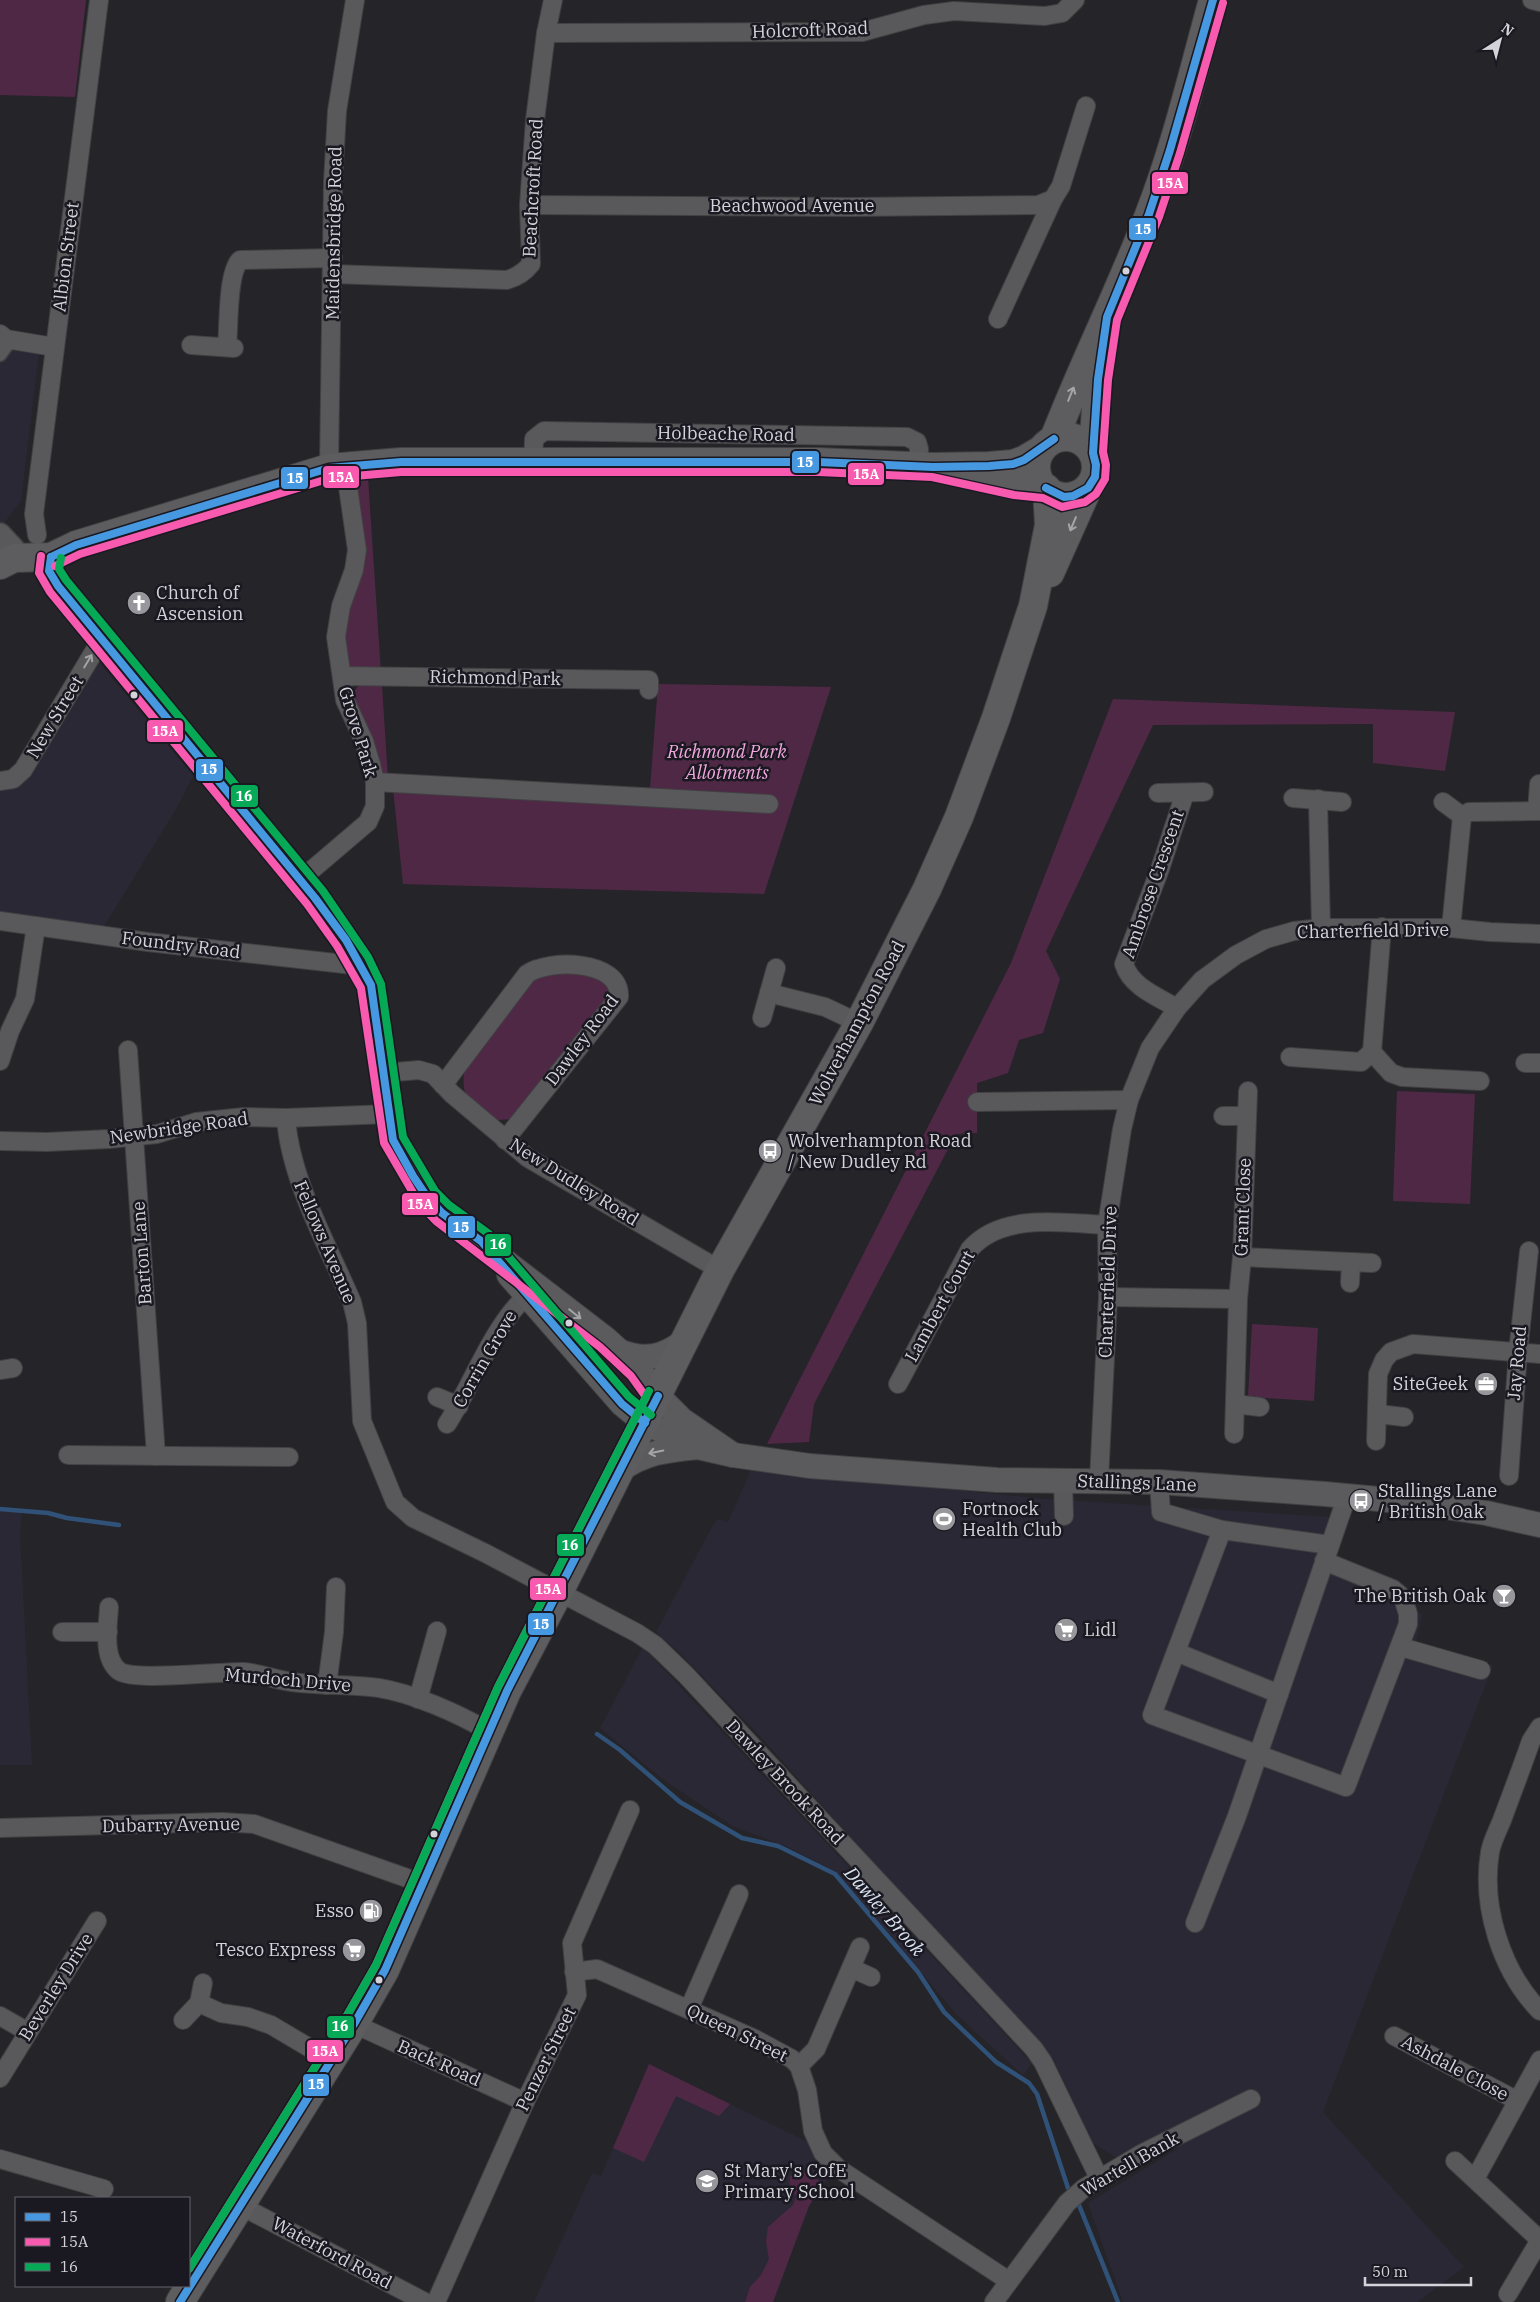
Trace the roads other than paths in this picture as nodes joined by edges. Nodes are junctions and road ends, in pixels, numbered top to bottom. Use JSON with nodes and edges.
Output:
{"nodes":[{"id":1,"x":99,"y":0,"type":"edge"},
{"id":2,"x":355,"y":0,"type":"edge"},
{"id":3,"x":552,"y":0,"type":"edge"},
{"id":4,"x":1213,"y":0,"type":"edge"},
{"id":5,"x":1532,"y":0,"type":"edge"},
{"id":6,"x":1540,"y":2,"type":"edge"},
{"id":7,"x":1072,"y":3,"type":"edge"},
{"id":8,"x":546,"y":33,"type":"junction"},
{"id":9,"x":1086,"y":106,"type":"dead end"},
{"id":10,"x":1054,"y":199,"type":"junction"},
{"id":11,"x":529,"y":205,"type":"junction"},
{"id":12,"x":333,"y":266,"type":"junction"},
{"id":13,"x":1106,"y":317,"type":"junction"},
{"id":14,"x":998,"y":319,"type":"dead end"},
{"id":15,"x":6,"y":337,"type":"edge"},
{"id":16,"x":191,"y":346,"type":"dead end"},
{"id":17,"x":54,"y":347,"type":"junction"},
{"id":18,"x":0,"y":354,"type":"edge"},
{"id":19,"x":1047,"y":445,"type":"junction"},
{"id":20,"x":1093,"y":453,"type":"junction"},
{"id":21,"x":337,"y":467,"type":"junction"},
{"id":22,"x":925,"y":467,"type":"junction"},
{"id":23,"x":1088,"y":488,"type":"junction"},
{"id":24,"x":1046,"y":489,"type":"junction"},
{"id":25,"x":0,"y":534,"type":"edge"},
{"id":26,"x":44,"y":546,"type":"junction"},
{"id":27,"x":7,"y":562,"type":"edge"},
{"id":28,"x":1033,"y":606,"type":"junction"},
{"id":29,"x":101,"y":640,"type":"junction"},
{"id":30,"x":342,"y":676,"type":"junction"},
{"id":31,"x":649,"y":681,"type":"dead end"},
{"id":32,"x":0,"y":781,"type":"edge"},
{"id":33,"x":375,"y":782,"type":"junction"},
{"id":34,"x":1539,"y":784,"type":"dead end"},
{"id":35,"x":1185,"y":792,"type":"junction"},
{"id":36,"x":1204,"y":792,"type":"dead end"},
{"id":37,"x":1158,"y":793,"type":"dead end"},
{"id":38,"x":1293,"y":798,"type":"dead end"},
{"id":39,"x":1318,"y":800,"type":"junction"},
{"id":40,"x":1342,"y":802,"type":"dead end"},
{"id":41,"x":1443,"y":802,"type":"dead end"},
{"id":42,"x":769,"y":804,"type":"dead end"},
{"id":43,"x":1539,"y":811,"type":"edge"},
{"id":44,"x":1462,"y":816,"type":"junction"},
{"id":45,"x":300,"y":880,"type":"junction"},
{"id":46,"x":0,"y":921,"type":"edge"},
{"id":47,"x":36,"y":926,"type":"junction"},
{"id":48,"x":1321,"y":928,"type":"junction"},
{"id":49,"x":1382,"y":928,"type":"junction"},
{"id":50,"x":1451,"y":928,"type":"junction"},
{"id":51,"x":1540,"y":934,"type":"edge"},
{"id":52,"x":362,"y":966,"type":"junction"},
{"id":53,"x":776,"y":968,"type":"dead end"},
{"id":54,"x":769,"y":993,"type":"junction"},
{"id":55,"x":1177,"y":1008,"type":"junction"},
{"id":56,"x":762,"y":1018,"type":"dead end"},
{"id":57,"x":859,"y":1023,"type":"junction"},
{"id":58,"x":128,"y":1049,"type":"dead end"},
{"id":59,"x":1372,"y":1052,"type":"junction"},
{"id":60,"x":1290,"y":1057,"type":"dead end"},
{"id":61,"x":0,"y":1061,"type":"edge"},
{"id":62,"x":383,"y":1073,"type":"junction"},
{"id":63,"x":1480,"y":1081,"type":"dead end"},
{"id":64,"x":443,"y":1084,"type":"junction"},
{"id":65,"x":1248,"y":1091,"type":"dead end"},
{"id":66,"x":1129,"y":1100,"type":"junction"},
{"id":67,"x":977,"y":1102,"type":"dead end"},
{"id":68,"x":389,"y":1114,"type":"junction"},
{"id":69,"x":1223,"y":1116,"type":"dead end"},
{"id":70,"x":1246,"y":1116,"type":"junction"},
{"id":71,"x":286,"y":1118,"type":"junction"},
{"id":72,"x":134,"y":1136,"type":"junction"},
{"id":73,"x":505,"y":1140,"type":"junction"},
{"id":74,"x":0,"y":1141,"type":"edge"},
{"id":75,"x":1107,"y":1225,"type":"junction"},
{"id":76,"x":481,"y":1241,"type":"junction"},
{"id":77,"x":1529,"y":1251,"type":"dead end"},
{"id":78,"x":1242,"y":1257,"type":"junction"},
{"id":79,"x":1351,"y":1262,"type":"junction"},
{"id":80,"x":1372,"y":1263,"type":"dead end"},
{"id":81,"x":720,"y":1270,"type":"junction"},
{"id":82,"x":1350,"y":1283,"type":"dead end"},
{"id":83,"x":526,"y":1296,"type":"junction"},
{"id":84,"x":1108,"y":1297,"type":"junction"},
{"id":85,"x":1238,"y":1299,"type":"junction"},
{"id":86,"x":684,"y":1341,"type":"junction"},
{"id":87,"x":620,"y":1351,"type":"junction"},
{"id":88,"x":1518,"y":1352,"type":"junction"},
{"id":89,"x":1540,"y":1354,"type":"edge"},
{"id":90,"x":898,"y":1384,"type":"dead end"},
{"id":91,"x":658,"y":1396,"type":"junction"},
{"id":92,"x":437,"y":1397,"type":"dead end"},
{"id":93,"x":1235,"y":1404,"type":"junction"},
{"id":94,"x":458,"y":1406,"type":"junction"},
{"id":95,"x":1260,"y":1407,"type":"dead end"},
{"id":96,"x":1378,"y":1414,"type":"junction"},
{"id":97,"x":1404,"y":1417,"type":"dead end"},
{"id":98,"x":645,"y":1423,"type":"junction"},
{"id":99,"x":447,"y":1424,"type":"dead end"},
{"id":100,"x":1234,"y":1434,"type":"dead end"},
{"id":101,"x":1376,"y":1441,"type":"dead end"},
{"id":102,"x":698,"y":1447,"type":"junction"},
{"id":103,"x":68,"y":1455,"type":"dead end"},
{"id":104,"x":156,"y":1456,"type":"junction"},
{"id":105,"x":733,"y":1456,"type":"junction"},
{"id":106,"x":289,"y":1457,"type":"dead end"},
{"id":107,"x":619,"y":1470,"type":"junction"},
{"id":108,"x":1509,"y":1476,"type":"dead end"},
{"id":109,"x":1063,"y":1480,"type":"junction"},
{"id":110,"x":1099,"y":1480,"type":"junction"},
{"id":111,"x":1158,"y":1482,"type":"junction"},
{"id":112,"x":1347,"y":1496,"type":"junction"},
{"id":113,"x":1064,"y":1516,"type":"dead end"},
{"id":114,"x":1540,"y":1525,"type":"edge"},
{"id":115,"x":1222,"y":1530,"type":"junction"},
{"id":116,"x":1327,"y":1553,"type":"junction"},
{"id":117,"x":336,"y":1587,"type":"dead end"},
{"id":118,"x":559,"y":1592,"type":"junction"},
{"id":119,"x":110,"y":1607,"type":"dead end"},
{"id":120,"x":437,"y":1631,"type":"dead end"},
{"id":121,"x":62,"y":1632,"type":"dead end"},
{"id":122,"x":108,"y":1632,"type":"junction"},
{"id":123,"x":1401,"y":1646,"type":"junction"},
{"id":124,"x":1176,"y":1652,"type":"junction"},
{"id":125,"x":1481,"y":1670,"type":"dead end"},
{"id":126,"x":327,"y":1685,"type":"junction"},
{"id":127,"x":1279,"y":1694,"type":"junction"},
{"id":128,"x":418,"y":1698,"type":"junction"},
{"id":129,"x":1540,"y":1727,"type":"edge"},
{"id":130,"x":488,"y":1731,"type":"junction"},
{"id":131,"x":1258,"y":1754,"type":"junction"},
{"id":132,"x":631,"y":1811,"type":"dead end"},
{"id":133,"x":0,"y":1828,"type":"edge"},
{"id":134,"x":421,"y":1884,"type":"junction"},
{"id":135,"x":739,"y":1894,"type":"dead end"},
{"id":136,"x":97,"y":1921,"type":"dead end"},
{"id":137,"x":1195,"y":1923,"type":"dead end"},
{"id":138,"x":860,"y":1947,"type":"dead end"},
{"id":139,"x":851,"y":1968,"type":"junction"},
{"id":140,"x":574,"y":1972,"type":"junction"},
{"id":141,"x":871,"y":1977,"type":"dead end"},
{"id":142,"x":203,"y":1984,"type":"dead end"},
{"id":143,"x":199,"y":2003,"type":"junction"},
{"id":144,"x":689,"y":2009,"type":"junction"},
{"id":145,"x":1540,"y":2010,"type":"edge"},
{"id":146,"x":0,"y":2016,"type":"edge"},
{"id":147,"x":183,"y":2020,"type":"dead end"},
{"id":148,"x":354,"y":2024,"type":"junction"},
{"id":149,"x":28,"y":2032,"type":"junction"},
{"id":150,"x":1394,"y":2036,"type":"dead end"},
{"id":151,"x":330,"y":2060,"type":"junction"},
{"id":152,"x":1540,"y":2060,"type":"edge"},
{"id":153,"x":799,"y":2066,"type":"junction"},
{"id":154,"x":0,"y":2078,"type":"edge"},
{"id":155,"x":1251,"y":2099,"type":"dead end"},
{"id":156,"x":1516,"y":2100,"type":"junction"},
{"id":157,"x":525,"y":2102,"type":"junction"},
{"id":158,"x":0,"y":2158,"type":"edge"},
{"id":159,"x":1455,"y":2161,"type":"dead end"},
{"id":160,"x":1099,"y":2178,"type":"junction"},
{"id":161,"x":1475,"y":2179,"type":"junction"},
{"id":162,"x":104,"y":2189,"type":"dead end"},
{"id":163,"x":239,"y":2205,"type":"junction"},
{"id":164,"x":1009,"y":2281,"type":"junction"},
{"id":165,"x":190,"y":2286,"type":"edge"},
{"id":166,"x":189,"y":2287,"type":"edge"},
{"id":167,"x":1508,"y":2294,"type":"dead end"},
{"id":168,"x":180,"y":2302,"type":"edge"},
{"id":169,"x":425,"y":2302,"type":"edge"},
{"id":170,"x":436,"y":2302,"type":"edge"},
{"id":171,"x":994,"y":2302,"type":"edge"}],
"edges":[{"from":1,"to":17,"type":"street","name":"Albion Street"},
{"from":2,"to":12,"type":"street","name":"Maidensbridge Road"},
{"from":3,"to":8,"type":"street","name":"Beachcroft Road"},
{"from":4,"to":13,"type":"highway"},
{"from":5,"to":6,"type":"street"},
{"from":7,"to":8,"type":"street","name":"Holcroft Road"},
{"from":8,"to":11,"type":"street","name":"Beachcroft Road"},
{"from":9,"to":10,"type":"street"},
{"from":10,"to":11,"type":"street","name":"Beachwood Avenue"},
{"from":10,"to":14,"type":"street"},
{"from":11,"to":12,"type":"street","name":"Beachcroft Road"},
{"from":12,"to":16,"type":"street","name":"Beachcroft Road"},
{"from":12,"to":21,"type":"street","name":"Maidensbridge Road"},
{"from":19,"to":13,"type":"highway","one_way":true},
{"from":13,"to":20,"type":"highway"},
{"from":15,"to":17,"type":"street"},
{"from":15,"to":18,"type":"street"},
{"from":17,"to":26,"type":"street","name":"Albion Street"},
{"from":19,"to":20,"type":"highway"},
{"from":19,"to":22,"type":"highway","name":"Holbeache Road"},
{"from":19,"to":24,"type":"highway"},
{"from":20,"to":23,"type":"highway"},
{"from":21,"to":22,"type":"highway","name":"Holbeache Road"},
{"from":21,"to":26,"type":"highway","name":"Holbeache Road"},
{"from":21,"to":30,"type":"street","name":"Grove Park"},
{"from":22,"to":24,"type":"highway","name":"Holbeache Road"},
{"from":23,"to":24,"type":"highway"},
{"from":23,"to":28,"type":"highway","name":"Wolverhampton Road","one_way":true},
{"from":24,"to":28,"type":"highway","name":"Wolverhampton Road"},
{"from":25,"to":27,"type":"street"},
{"from":26,"to":27,"type":"highway"},
{"from":26,"to":29,"type":"main road"},
{"from":28,"to":57,"type":"highway","name":"Wolverhampton Road"},
{"from":32,"to":29,"type":"street","name":"New Street","one_way":true},
{"from":29,"to":45,"type":"main road"},
{"from":30,"to":31,"type":"street","name":"Richmond Park"},
{"from":30,"to":33,"type":"street","name":"Grove Park"},
{"from":33,"to":42,"type":"street"},
{"from":33,"to":45,"type":"street","name":"Grove Park"},
{"from":34,"to":43,"type":"street"},
{"from":35,"to":36,"type":"street"},
{"from":35,"to":37,"type":"street"},
{"from":35,"to":55,"type":"street","name":"Ambrose Crescent"},
{"from":38,"to":39,"type":"street"},
{"from":39,"to":40,"type":"street"},
{"from":39,"to":48,"type":"street"},
{"from":41,"to":44,"type":"street"},
{"from":43,"to":44,"type":"street"},
{"from":44,"to":50,"type":"street"},
{"from":45,"to":52,"type":"main road"},
{"from":46,"to":47,"type":"street","name":"Foundry Road"},
{"from":47,"to":52,"type":"street","name":"Foundry Road"},
{"from":47,"to":61,"type":"street"},
{"from":48,"to":49,"type":"street","name":"Charterfield Drive"},
{"from":48,"to":55,"type":"street","name":"Charterfield Drive"},
{"from":49,"to":50,"type":"street","name":"Charterfield Drive"},
{"from":49,"to":59,"type":"street"},
{"from":50,"to":51,"type":"street","name":"Charterfield Drive"},
{"from":52,"to":62,"type":"main road"},
{"from":53,"to":54,"type":"street"},
{"from":54,"to":56,"type":"street"},
{"from":54,"to":57,"type":"street"},
{"from":55,"to":66,"type":"street","name":"Charterfield Drive"},
{"from":57,"to":81,"type":"highway","name":"Wolverhampton Road"},
{"from":58,"to":72,"type":"street","name":"Barton Lane"},
{"from":59,"to":60,"type":"street"},
{"from":59,"to":63,"type":"street"},
{"from":62,"to":64,"type":"street","name":"New Dudley Road"},
{"from":62,"to":68,"type":"main road"},
{"from":64,"to":73,"type":"street","name":"New Dudley Road"},
{"from":64,"to":73,"type":"street","name":"Dawley Road"},
{"from":65,"to":70,"type":"street","name":"Grant Close"},
{"from":66,"to":67,"type":"street"},
{"from":66,"to":75,"type":"street","name":"Charterfield Drive"},
{"from":68,"to":71,"type":"street","name":"Newbridge Road"},
{"from":68,"to":76,"type":"main road"},
{"from":69,"to":70,"type":"street"},
{"from":70,"to":78,"type":"street","name":"Grant Close"},
{"from":71,"to":72,"type":"street","name":"Newbridge Road"},
{"from":71,"to":118,"type":"street","name":"Fellows Avenue"},
{"from":72,"to":74,"type":"street","name":"Newbridge Road"},
{"from":72,"to":104,"type":"street","name":"Barton Lane"},
{"from":73,"to":81,"type":"street","name":"New Dudley Road"},
{"from":75,"to":84,"type":"street","name":"Charterfield Drive"},
{"from":75,"to":90,"type":"street","name":"Lambert Court"},
{"from":76,"to":83,"type":"main road","name":"Stallings Lane"},
{"from":76,"to":87,"type":"main road","name":"Stallings Lane","one_way":true},
{"from":77,"to":88,"type":"street","name":"Jay Road"},
{"from":78,"to":79,"type":"street"},
{"from":78,"to":85,"type":"street","name":"Grant Close"},
{"from":79,"to":80,"type":"street"},
{"from":79,"to":82,"type":"street"},
{"from":81,"to":86,"type":"highway","name":"Wolverhampton Road"},
{"from":83,"to":94,"type":"street","name":"Corrin Grove"},
{"from":83,"to":98,"type":"main road","name":"Stallings Lane"},
{"from":84,"to":85,"type":"street"},
{"from":84,"to":110,"type":"street","name":"Charterfield Drive"},
{"from":85,"to":93,"type":"street","name":"Grant Close"},
{"from":86,"to":87,"type":"main road"},
{"from":86,"to":91,"type":"highway","name":"Wolverhampton Road"},
{"from":87,"to":91,"type":"main road","name":"Stallings Lane"},
{"from":88,"to":89,"type":"street"},
{"from":88,"to":96,"type":"street"},
{"from":88,"to":108,"type":"street","name":"Jay Road"},
{"from":91,"to":98,"type":"highway","name":"Wolverhampton Road"},
{"from":91,"to":105,"type":"main road","name":"Stallings Lane"},
{"from":92,"to":94,"type":"street"},
{"from":93,"to":95,"type":"street"},
{"from":93,"to":100,"type":"street","name":"Grant Close"},
{"from":94,"to":99,"type":"street","name":"Corrin Grove"},
{"from":96,"to":97,"type":"street"},
{"from":96,"to":101,"type":"street"},
{"from":98,"to":102,"type":"main road","name":"Stallings Lane"},
{"from":98,"to":107,"type":"highway","name":"Wolverhampton Road"},
{"from":102,"to":105,"type":"main road","name":"Stallings Lane"},
{"from":102,"to":107,"type":"main road","one_way":true},
{"from":103,"to":104,"type":"street"},
{"from":104,"to":106,"type":"street"},
{"from":105,"to":109,"type":"main road","name":"Stallings Lane"},
{"from":107,"to":118,"type":"highway","name":"Wolverhampton Road"},
{"from":109,"to":110,"type":"main road","name":"Stallings Lane"},
{"from":109,"to":113,"type":"street"},
{"from":110,"to":111,"type":"main road","name":"Stallings Lane"},
{"from":111,"to":112,"type":"main road","name":"Stallings Lane"},
{"from":111,"to":115,"type":"street"},
{"from":112,"to":114,"type":"main road","name":"Stallings Lane"},
{"from":112,"to":116,"type":"street"},
{"from":115,"to":116,"type":"street"},
{"from":115,"to":124,"type":"street"},
{"from":116,"to":123,"type":"street"},
{"from":116,"to":127,"type":"street"},
{"from":117,"to":126,"type":"street"},
{"from":118,"to":130,"type":"highway","name":"Wolverhampton Road"},
{"from":118,"to":160,"type":"street","name":"Dawley Brook Road"},
{"from":119,"to":122,"type":"street","name":"Murdoch Drive"},
{"from":120,"to":128,"type":"street"},
{"from":121,"to":122,"type":"street"},
{"from":122,"to":126,"type":"street","name":"Murdoch Drive"},
{"from":123,"to":125,"type":"street"},
{"from":123,"to":131,"type":"street"},
{"from":124,"to":127,"type":"street"},
{"from":124,"to":131,"type":"street"},
{"from":126,"to":128,"type":"street","name":"Murdoch Drive"},
{"from":127,"to":131,"type":"street"},
{"from":128,"to":130,"type":"street","name":"Murdoch Drive"},
{"from":129,"to":145,"type":"street"},
{"from":130,"to":134,"type":"highway","name":"Wolverhampton Road"},
{"from":131,"to":137,"type":"street"},
{"from":132,"to":140,"type":"street","name":"Penzer Street"},
{"from":133,"to":134,"type":"street","name":"Dubarry Avenue"},
{"from":134,"to":148,"type":"highway","name":"Wolverhampton Road"},
{"from":135,"to":144,"type":"street"},
{"from":136,"to":149,"type":"street","name":"Beverley Drive"},
{"from":138,"to":139,"type":"street"},
{"from":139,"to":141,"type":"street"},
{"from":139,"to":153,"type":"street"},
{"from":140,"to":144,"type":"street","name":"Queen Street"},
{"from":140,"to":157,"type":"street","name":"Penzer Street"},
{"from":142,"to":143,"type":"street"},
{"from":143,"to":147,"type":"street"},
{"from":143,"to":151,"type":"street"},
{"from":144,"to":153,"type":"street","name":"Queen Street"},
{"from":146,"to":149,"type":"street"},
{"from":148,"to":151,"type":"highway","name":"Wolverhampton Road"},
{"from":148,"to":157,"type":"street","name":"Back Road"},
{"from":149,"to":154,"type":"street","name":"Beverley Drive"},
{"from":150,"to":156,"type":"street","name":"Ashdale Close"},
{"from":151,"to":163,"type":"highway","name":"Wolverhampton Road"},
{"from":152,"to":156,"type":"street"},
{"from":153,"to":164,"type":"street","name":"Queen Street"},
{"from":155,"to":160,"type":"street","name":"Wartell Bank"},
{"from":156,"to":161,"type":"street"},
{"from":157,"to":170,"type":"street","name":"Penzer Street"},
{"from":158,"to":162,"type":"street"},
{"from":159,"to":161,"type":"street"},
{"from":160,"to":164,"type":"street","name":"Wartell Bank"},
{"from":161,"to":167,"type":"street"},
{"from":163,"to":165,"type":"highway","name":"Wolverhampton Road"},
{"from":163,"to":169,"type":"street","name":"Waterford Road"},
{"from":164,"to":171,"type":"street","name":"Wartell Bank"},
{"from":166,"to":168,"type":"highway","name":"Wolverhampton Road"}]}
